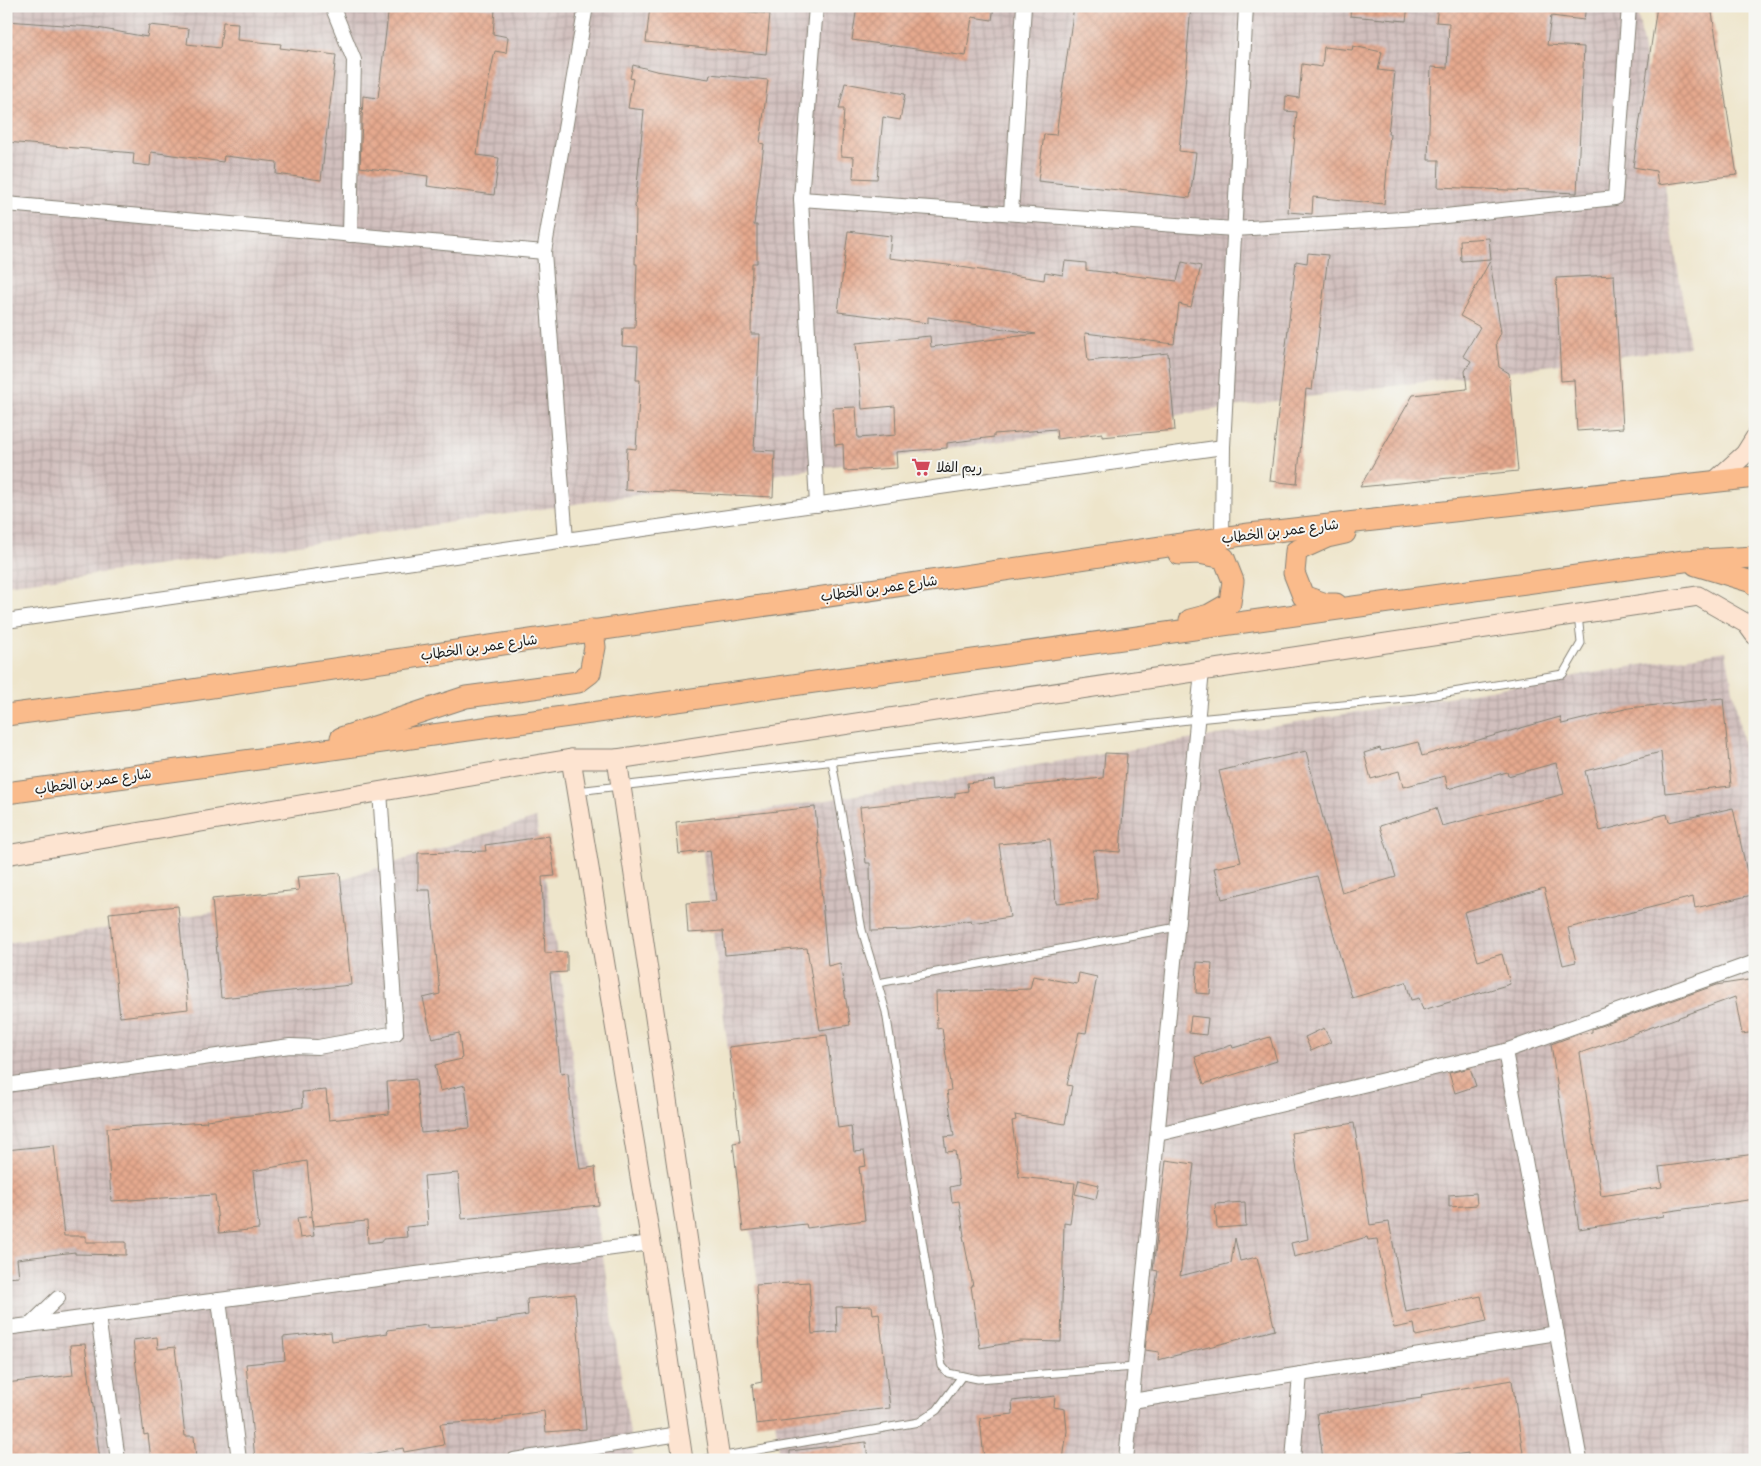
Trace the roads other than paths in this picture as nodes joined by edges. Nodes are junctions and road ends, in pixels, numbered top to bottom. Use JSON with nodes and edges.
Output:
{"nodes":[{"id":1,"x":332,"y":6,"type":"edge"},
{"id":2,"x":586,"y":6,"type":"edge"},
{"id":3,"x":816,"y":6,"type":"edge"},
{"id":4,"x":1024,"y":6,"type":"edge"},
{"id":5,"x":1246,"y":6,"type":"edge"},
{"id":6,"x":1629,"y":6,"type":"edge"},
{"id":7,"x":800,"y":199,"type":"junction"},
{"id":8,"x":6,"y":204,"type":"edge"},
{"id":9,"x":1011,"y":213,"type":"junction"},
{"id":10,"x":1234,"y":230,"type":"junction"},
{"id":11,"x":350,"y":235,"type":"junction"},
{"id":12,"x":544,"y":252,"type":"junction"},
{"id":13,"x":1755,"y":438,"type":"edge"},
{"id":14,"x":1223,"y":447,"type":"junction"},
{"id":15,"x":1755,"y":477,"type":"edge"},
{"id":16,"x":1714,"y":482,"type":"junction"},
{"id":17,"x":817,"y":505,"type":"junction"},
{"id":18,"x":1431,"y":514,"type":"junction"},
{"id":19,"x":1222,"y":538,"type":"junction"},
{"id":20,"x":566,"y":540,"type":"junction"},
{"id":21,"x":1755,"y":557,"type":"edge"},
{"id":22,"x":1073,"y":560,"type":"junction"},
{"id":23,"x":1684,"y":562,"type":"junction"},
{"id":24,"x":1755,"y":585,"type":"edge"},
{"id":25,"x":1455,"y":593,"type":"junction"},
{"id":26,"x":1578,"y":614,"type":"junction"},
{"id":27,"x":6,"y":621,"type":"edge"},
{"id":28,"x":593,"y":630,"type":"junction"},
{"id":29,"x":1755,"y":635,"type":"edge"},
{"id":30,"x":1100,"y":642,"type":"junction"},
{"id":31,"x":1202,"y":671,"type":"junction"},
{"id":32,"x":6,"y":715,"type":"edge"},
{"id":33,"x":1198,"y":719,"type":"junction"},
{"id":34,"x":289,"y":756,"type":"junction"},
{"id":35,"x":571,"y":759,"type":"junction"},
{"id":36,"x":617,"y":759,"type":"junction"},
{"id":37,"x":832,"y":761,"type":"junction"},
{"id":38,"x":621,"y":785,"type":"junction"},
{"id":39,"x":576,"y":791,"type":"junction"},
{"id":40,"x":380,"y":792,"type":"junction"},
{"id":41,"x":6,"y":793,"type":"edge"},
{"id":42,"x":6,"y":855,"type":"edge"},
{"id":43,"x":1178,"y":926,"type":"junction"},
{"id":44,"x":1755,"y":962,"type":"edge"},
{"id":45,"x":878,"y":983,"type":"junction"},
{"id":46,"x":1505,"y":1051,"type":"junction"},
{"id":47,"x":6,"y":1085,"type":"edge"},
{"id":48,"x":1158,"y":1134,"type":"junction"},
{"id":49,"x":651,"y":1244,"type":"junction"},
{"id":50,"x":58,"y":1298,"type":"dead end"},
{"id":51,"x":219,"y":1300,"type":"junction"},
{"id":52,"x":98,"y":1316,"type":"junction"},
{"id":53,"x":30,"y":1325,"type":"junction"},
{"id":54,"x":6,"y":1328,"type":"edge"},
{"id":55,"x":1557,"y":1333,"type":"junction"},
{"id":56,"x":1135,"y":1367,"type":"junction"},
{"id":57,"x":1300,"y":1374,"type":"junction"},
{"id":58,"x":962,"y":1376,"type":"junction"},
{"id":59,"x":1132,"y":1401,"type":"junction"},
{"id":60,"x":679,"y":1434,"type":"junction"},
{"id":61,"x":713,"y":1459,"type":"edge"},
{"id":62,"x":118,"y":1460,"type":"edge"},
{"id":63,"x":239,"y":1460,"type":"edge"},
{"id":64,"x":514,"y":1460,"type":"edge"},
{"id":65,"x":683,"y":1460,"type":"edge"},
{"id":66,"x":1126,"y":1460,"type":"edge"},
{"id":67,"x":1293,"y":1460,"type":"edge"},
{"id":68,"x":1580,"y":1460,"type":"edge"}],
"edges":[{"from":1,"to":11,"type":"street"},
{"from":2,"to":12,"type":"street"},
{"from":3,"to":7,"type":"street"},
{"from":4,"to":9,"type":"street"},
{"from":5,"to":10,"type":"street"},
{"from":6,"to":10,"type":"street"},
{"from":7,"to":9,"type":"street"},
{"from":7,"to":17,"type":"street"},
{"from":8,"to":11,"type":"street"},
{"from":9,"to":10,"type":"street"},
{"from":10,"to":14,"type":"street"},
{"from":11,"to":12,"type":"street"},
{"from":12,"to":20,"type":"street"},
{"from":13,"to":16,"type":"street"},
{"from":14,"to":17,"type":"street"},
{"from":14,"to":19,"type":"street"},
{"from":15,"to":16,"type":"main road","name":"شارع عمر بن الخطاب"},
{"from":16,"to":18,"type":"main road","name":"شارع عمر بن الخطاب"},
{"from":17,"to":20,"type":"street"},
{"from":18,"to":19,"type":"main road","name":"شارع عمر بن الخطاب"},
{"from":18,"to":25,"type":"main road"},
{"from":19,"to":22,"type":"main road","name":"شارع عمر بن الخطاب"},
{"from":20,"to":27,"type":"street"},
{"from":21,"to":23,"type":"main road","name":"شارع عمر بن الخطاب"},
{"from":22,"to":28,"type":"main road","name":"شارع عمر بن الخطاب"},
{"from":22,"to":30,"type":"main road"},
{"from":23,"to":24,"type":"main road"},
{"from":23,"to":25,"type":"main road","name":"شارع عمر بن الخطاب"},
{"from":25,"to":30,"type":"main road","name":"شارع عمر بن الخطاب"},
{"from":26,"to":29,"type":"street"},
{"from":26,"to":31,"type":"street"},
{"from":26,"to":33,"type":"lane"},
{"from":28,"to":32,"type":"main road","name":"شارع عمر بن الخطاب"},
{"from":28,"to":34,"type":"main road"},
{"from":30,"to":34,"type":"main road","name":"شارع عمر بن الخطاب"},
{"from":31,"to":33,"type":"street"},
{"from":31,"to":36,"type":"street"},
{"from":33,"to":37,"type":"lane"},
{"from":33,"to":43,"type":"street"},
{"from":34,"to":41,"type":"main road","name":"شارع عمر بن الخطاب"},
{"from":35,"to":36,"type":"street"},
{"from":35,"to":39,"type":"street"},
{"from":35,"to":40,"type":"street"},
{"from":36,"to":38,"type":"street"},
{"from":37,"to":38,"type":"lane"},
{"from":37,"to":45,"type":"lane"},
{"from":38,"to":39,"type":"lane"},
{"from":38,"to":61,"type":"street"},
{"from":39,"to":49,"type":"street"},
{"from":40,"to":42,"type":"street"},
{"from":40,"to":47,"type":"street"},
{"from":43,"to":45,"type":"lane"},
{"from":43,"to":48,"type":"street"},
{"from":44,"to":46,"type":"street"},
{"from":45,"to":58,"type":"lane"},
{"from":46,"to":48,"type":"street"},
{"from":46,"to":55,"type":"street"},
{"from":48,"to":56,"type":"street"},
{"from":49,"to":51,"type":"street"},
{"from":49,"to":60,"type":"street"},
{"from":50,"to":53,"type":"street"},
{"from":51,"to":52,"type":"street"},
{"from":51,"to":63,"type":"street"},
{"from":52,"to":53,"type":"street"},
{"from":52,"to":62,"type":"street"},
{"from":53,"to":54,"type":"street"},
{"from":55,"to":57,"type":"street"},
{"from":55,"to":68,"type":"street"},
{"from":56,"to":58,"type":"lane"},
{"from":56,"to":59,"type":"street"},
{"from":57,"to":59,"type":"street"},
{"from":57,"to":67,"type":"street"},
{"from":58,"to":61,"type":"lane"},
{"from":59,"to":66,"type":"street"},
{"from":60,"to":64,"type":"street"},
{"from":60,"to":65,"type":"street"}]}
